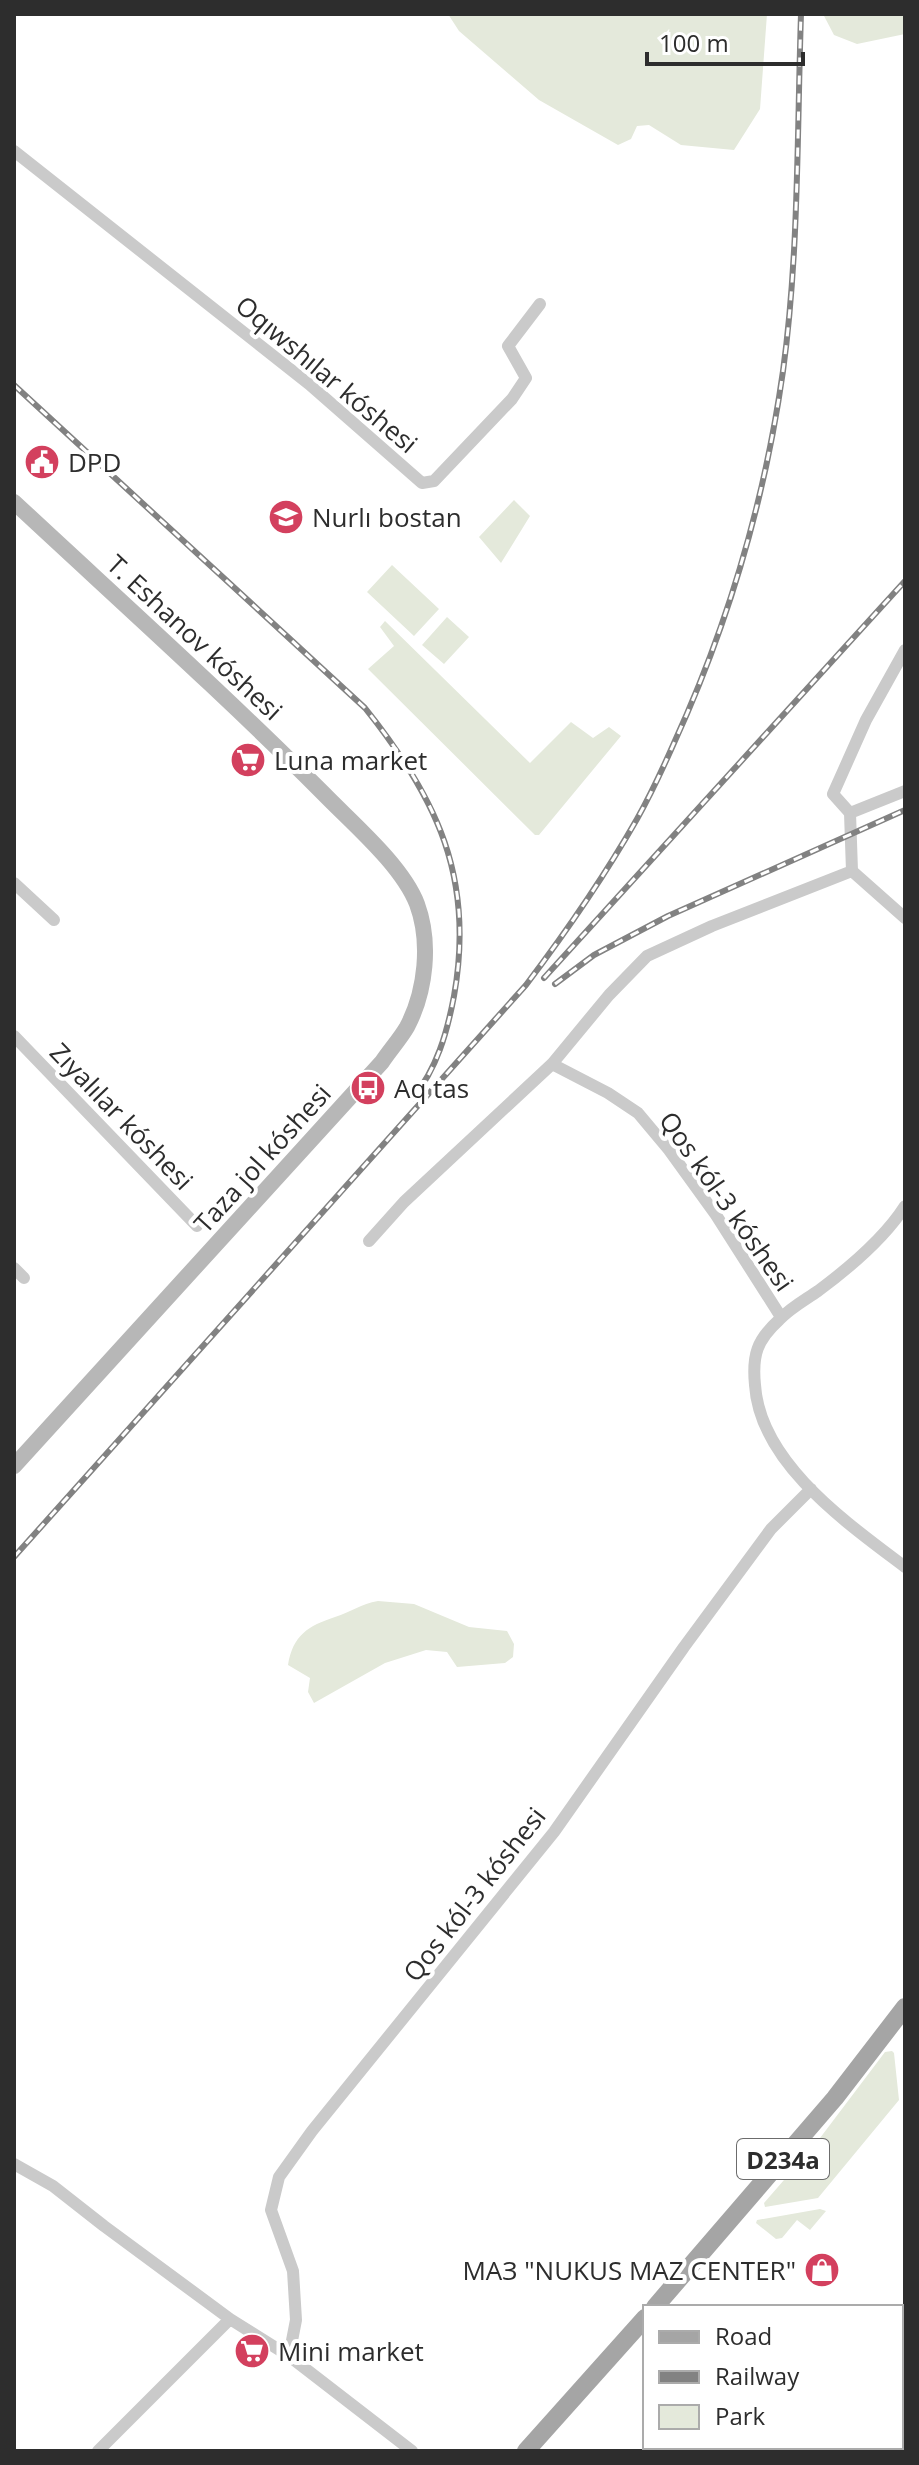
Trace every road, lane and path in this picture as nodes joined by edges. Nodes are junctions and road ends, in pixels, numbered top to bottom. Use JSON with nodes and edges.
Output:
{"nodes":[{"id":1,"x":14,"y":151,"type":"edge"},
{"id":2,"x":540,"y":304,"type":"dead end"},
{"id":3,"x":14,"y":502,"type":"edge"},
{"id":4,"x":905,"y":650,"type":"edge"},
{"id":5,"x":905,"y":791,"type":"edge"},
{"id":6,"x":850,"y":813,"type":"junction"},
{"id":7,"x":375,"y":844,"type":"joint"},
{"id":8,"x":852,"y":871,"type":"junction"},
{"id":9,"x":14,"y":883,"type":"edge"},
{"id":10,"x":905,"y":918,"type":"edge"},
{"id":11,"x":54,"y":920,"type":"dead end"},
{"id":12,"x":14,"y":1036,"type":"edge"},
{"id":13,"x":552,"y":1064,"type":"junction"},
{"id":14,"x":905,"y":1206,"type":"edge"},
{"id":15,"x":197,"y":1226,"type":"dead end"},
{"id":16,"x":369,"y":1241,"type":"dead end"},
{"id":17,"x":14,"y":1268,"type":"edge"},
{"id":18,"x":24,"y":1278,"type":"dead end"},
{"id":19,"x":781,"y":1317,"type":"junction"},
{"id":20,"x":14,"y":1466,"type":"edge"},
{"id":21,"x":811,"y":1489,"type":"junction"},
{"id":22,"x":905,"y":1567,"type":"edge"},
{"id":23,"x":905,"y":2007,"type":"edge"},
{"id":24,"x":14,"y":2164,"type":"edge"},
{"id":25,"x":657,"y":2305,"type":"edge"},
{"id":26,"x":230,"y":2319,"type":"junction"},
{"id":27,"x":643,"y":2320,"type":"edge"},
{"id":28,"x":289,"y":2356,"type":"junction"},
{"id":29,"x":98,"y":2451,"type":"edge"},
{"id":30,"x":412,"y":2451,"type":"edge"},
{"id":31,"x":526,"y":2451,"type":"edge"}],
"edges":[{"from":1,"to":2,"type":"street","name":"Oqıwshılar kóshesi"},
{"from":3,"to":7,"type":"main road","name":"T. Eshanov kóshesi"},
{"from":4,"to":6,"type":"street"},
{"from":5,"to":6,"type":"street"},
{"from":6,"to":8,"type":"street"},
{"from":7,"to":20,"type":"main road","name":"Taza jol kóshesi"},
{"from":8,"to":10,"type":"street"},
{"from":8,"to":13,"type":"street"},
{"from":9,"to":11,"type":"street"},
{"from":12,"to":15,"type":"street","name":"Zıyalılar kóshesi"},
{"from":13,"to":16,"type":"street"},
{"from":13,"to":19,"type":"street","name":"Qos kól-3 kóshesi"},
{"from":14,"to":19,"type":"street","name":"Qos kól-3 kóshesi"},
{"from":17,"to":18,"type":"street"},
{"from":19,"to":21,"type":"street","name":"Qos kól-3 kóshesi"},
{"from":21,"to":22,"type":"street","name":"Qos kól-3 kóshesi"},
{"from":21,"to":28,"type":"street","name":"Qos kól-3 kóshesi"},
{"from":23,"to":25,"type":"main road","number":"D234a"},
{"from":24,"to":26,"type":"street"},
{"from":26,"to":28,"type":"street"},
{"from":26,"to":29,"type":"street"},
{"from":27,"to":31,"type":"main road"},
{"from":28,"to":30,"type":"street"}]}
